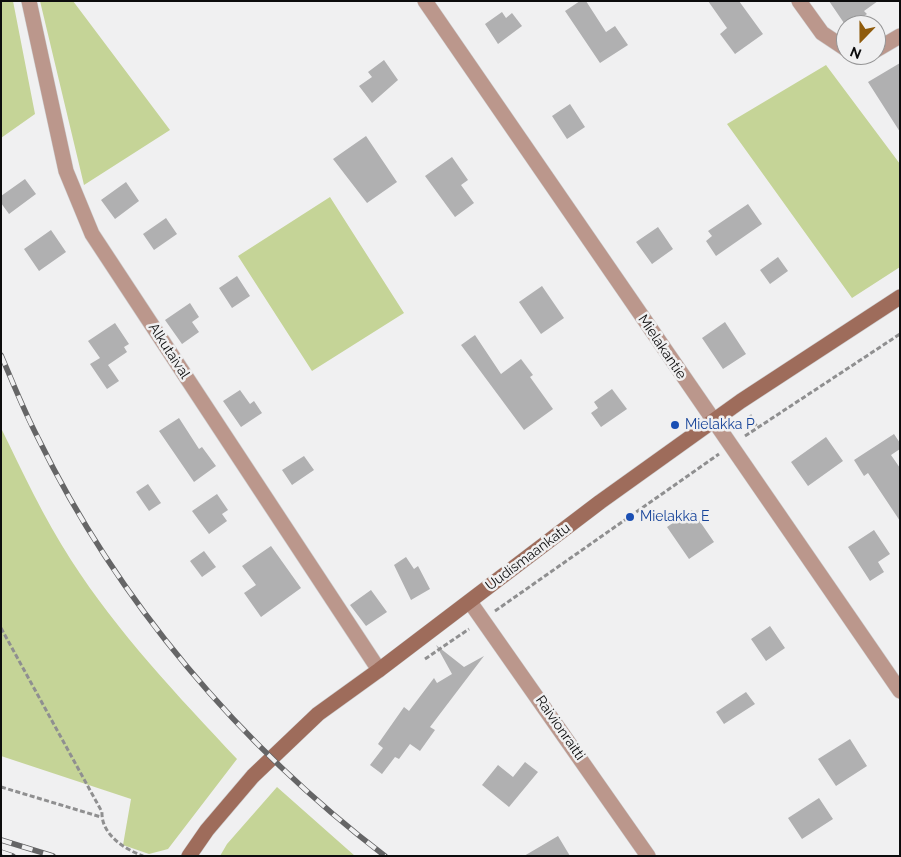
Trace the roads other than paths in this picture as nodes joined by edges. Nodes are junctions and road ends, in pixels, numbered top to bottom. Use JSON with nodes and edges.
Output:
{"nodes":[{"id":1,"x":29,"y":1,"type":"edge"},
{"id":2,"x":425,"y":1,"type":"edge"},
{"id":3,"x":799,"y":1,"type":"edge"},
{"id":4,"x":900,"y":36,"type":"edge"},
{"id":5,"x":836,"y":42,"type":"edge"},
{"id":6,"x":886,"y":44,"type":"edge"},
{"id":7,"x":900,"y":297,"type":"edge"},
{"id":8,"x":713,"y":421,"type":"junction"},
{"id":9,"x":470,"y":602,"type":"junction"},
{"id":10,"x":379,"y":670,"type":"junction"},
{"id":11,"x":900,"y":691,"type":"edge"},
{"id":12,"x":189,"y":856,"type":"edge"},
{"id":13,"x":648,"y":856,"type":"edge"}],
"edges":[{"from":1,"to":10,"type":"street","name":"Alkutaival"},
{"from":2,"to":8,"type":"street","name":"Mielakantie"},
{"from":3,"to":5,"type":"street"},
{"from":4,"to":6,"type":"street"},
{"from":7,"to":8,"type":"street","name":"Uudismaankatu"},
{"from":8,"to":9,"type":"street","name":"Uudismaankatu"},
{"from":8,"to":11,"type":"street","name":"Mielakantie"},
{"from":9,"to":10,"type":"street","name":"Uudismaankatu"},
{"from":9,"to":13,"type":"street","name":"Raivionraitti"},
{"from":10,"to":12,"type":"street","name":"Uudismaankatu"}]}
